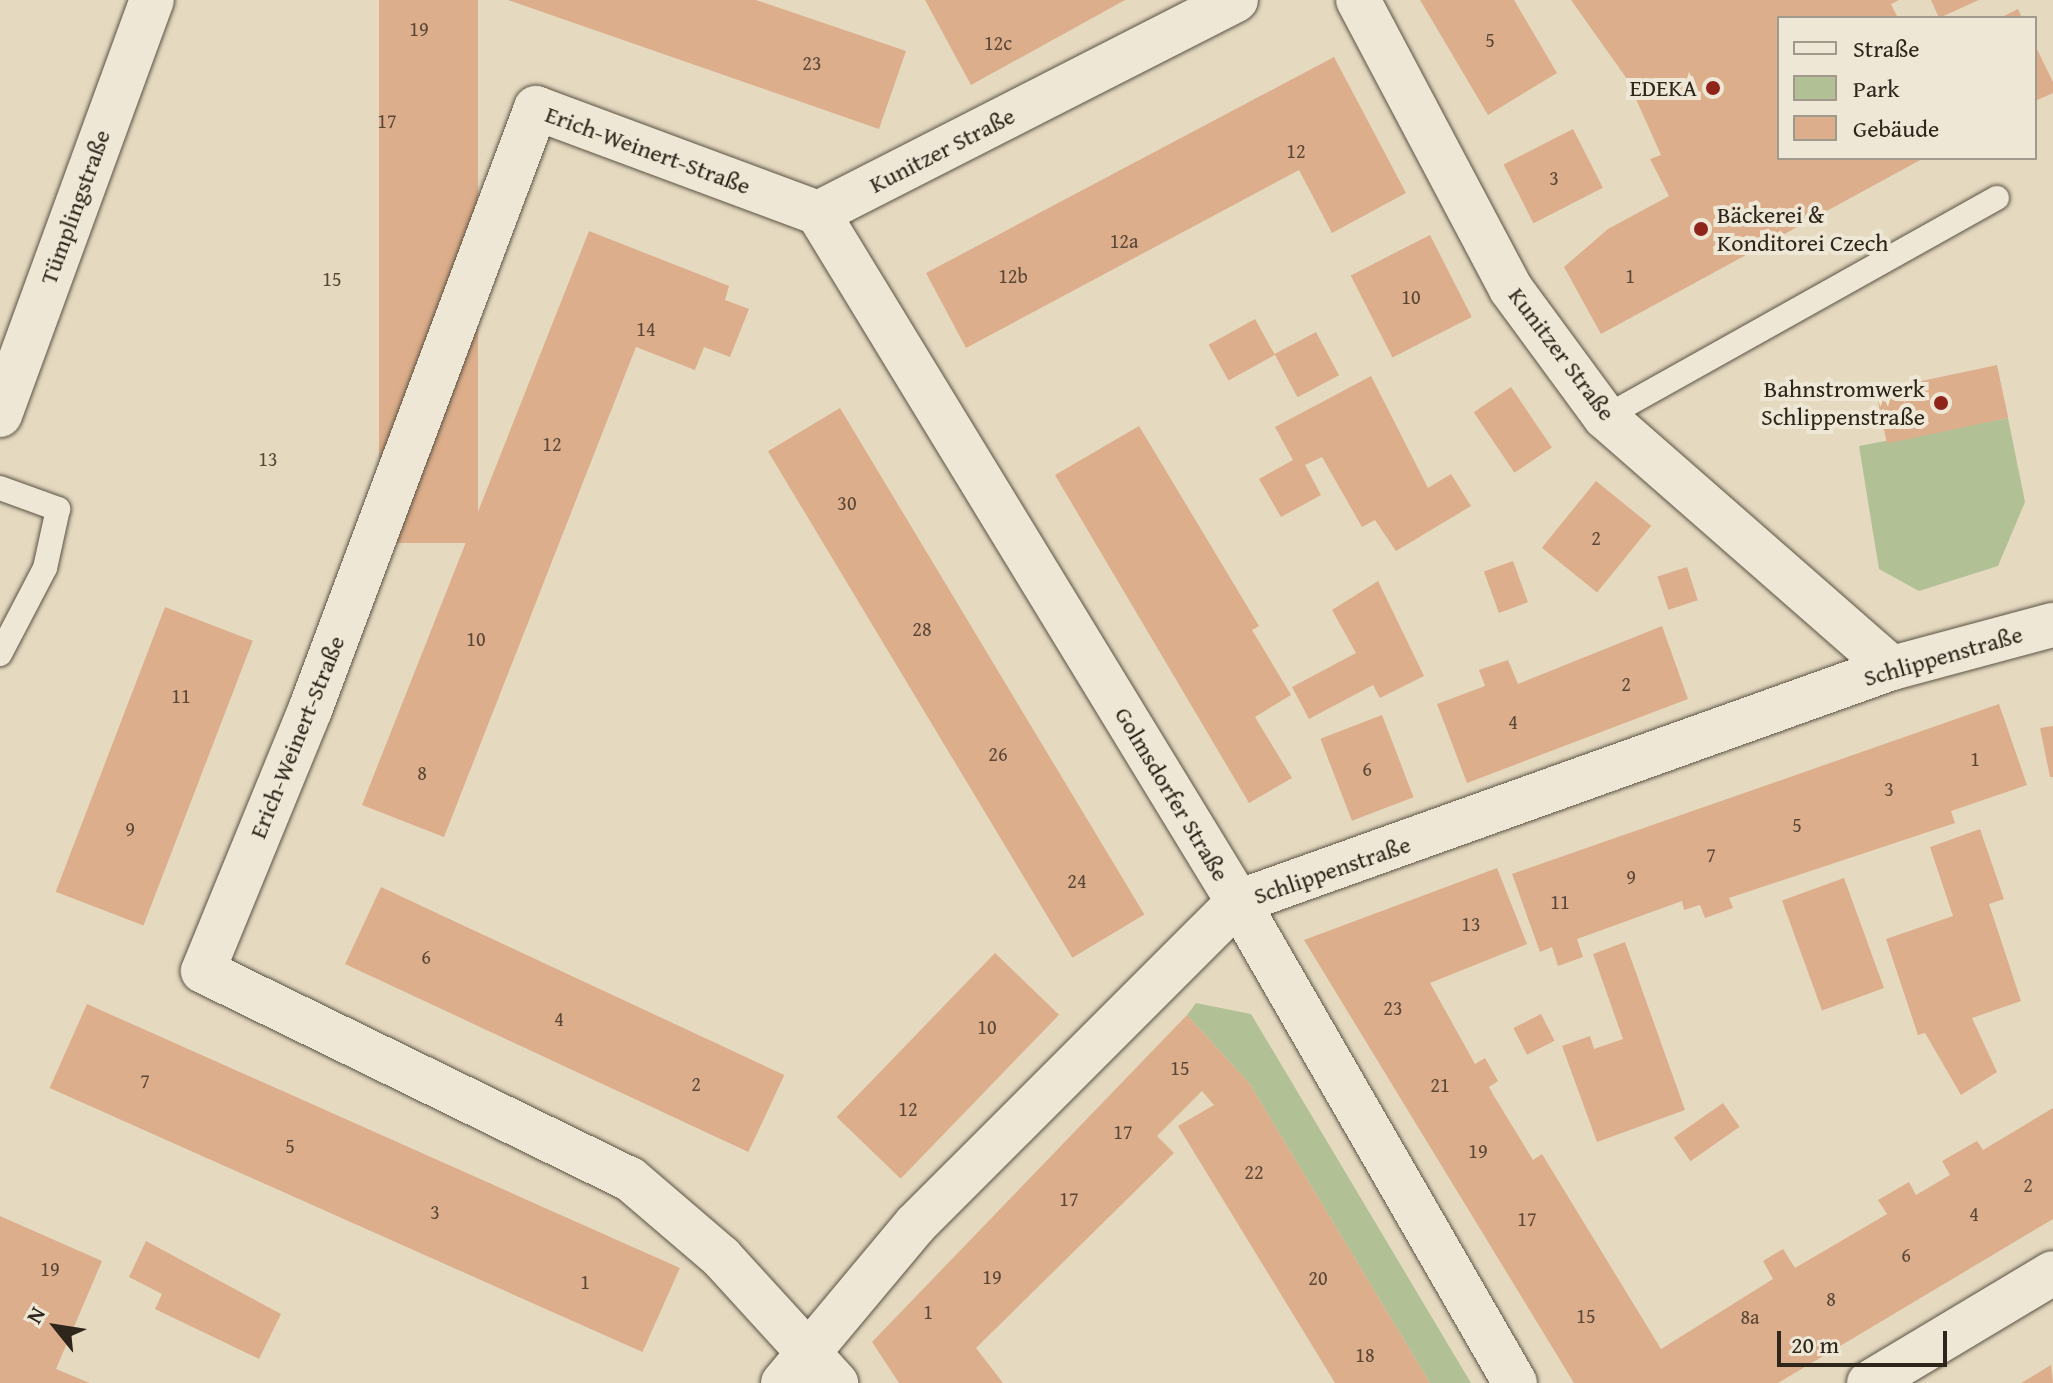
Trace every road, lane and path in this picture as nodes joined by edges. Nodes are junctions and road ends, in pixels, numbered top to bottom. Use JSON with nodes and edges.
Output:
{"nodes":[{"id":1,"x":152,"y":0,"type":"edge"},
{"id":2,"x":1236,"y":0,"type":"edge"},
{"id":3,"x":1358,"y":0,"type":"edge"},
{"id":4,"x":1997,"y":198,"type":"dead end"},
{"id":5,"x":818,"y":213,"type":"junction"},
{"id":6,"x":0,"y":415,"type":"edge"},
{"id":7,"x":1605,"y":417,"type":"junction"},
{"id":8,"x":0,"y":488,"type":"edge"},
{"id":9,"x":2053,"y":625,"type":"edge"},
{"id":10,"x":0,"y":654,"type":"edge"},
{"id":11,"x":1892,"y":668,"type":"junction"},
{"id":12,"x":1238,"y":902,"type":"junction"},
{"id":13,"x":2053,"y":1273,"type":"edge"},
{"id":14,"x":810,"y":1347,"type":"junction"},
{"id":15,"x":783,"y":1383,"type":"edge"},
{"id":16,"x":836,"y":1383,"type":"edge"},
{"id":17,"x":1515,"y":1383,"type":"edge"},
{"id":18,"x":1869,"y":1383,"type":"edge"}],
"edges":[{"from":1,"to":6,"type":"street","name":"Tümplingstraße"},
{"from":2,"to":5,"type":"street","name":"Kunitzer Straße"},
{"from":3,"to":7,"type":"street","name":"Kunitzer Straße"},
{"from":4,"to":7,"type":"lane"},
{"from":5,"to":12,"type":"street","name":"Golmsdorfer Straße"},
{"from":5,"to":14,"type":"street","name":"Erich-Weinert-Straße"},
{"from":7,"to":11,"type":"street","name":"Kunitzer Straße"},
{"from":8,"to":10,"type":"lane"},
{"from":9,"to":11,"type":"street","name":"Schlippenstraße"},
{"from":11,"to":12,"type":"street","name":"Schlippenstraße"},
{"from":12,"to":14,"type":"street","name":"Schlippenstraße"},
{"from":12,"to":17,"type":"street","name":"Golmsdorfer Straße"},
{"from":13,"to":18,"type":"street"},
{"from":14,"to":15,"type":"street","name":"Schlippenstraße"},
{"from":14,"to":16,"type":"street"}]}
